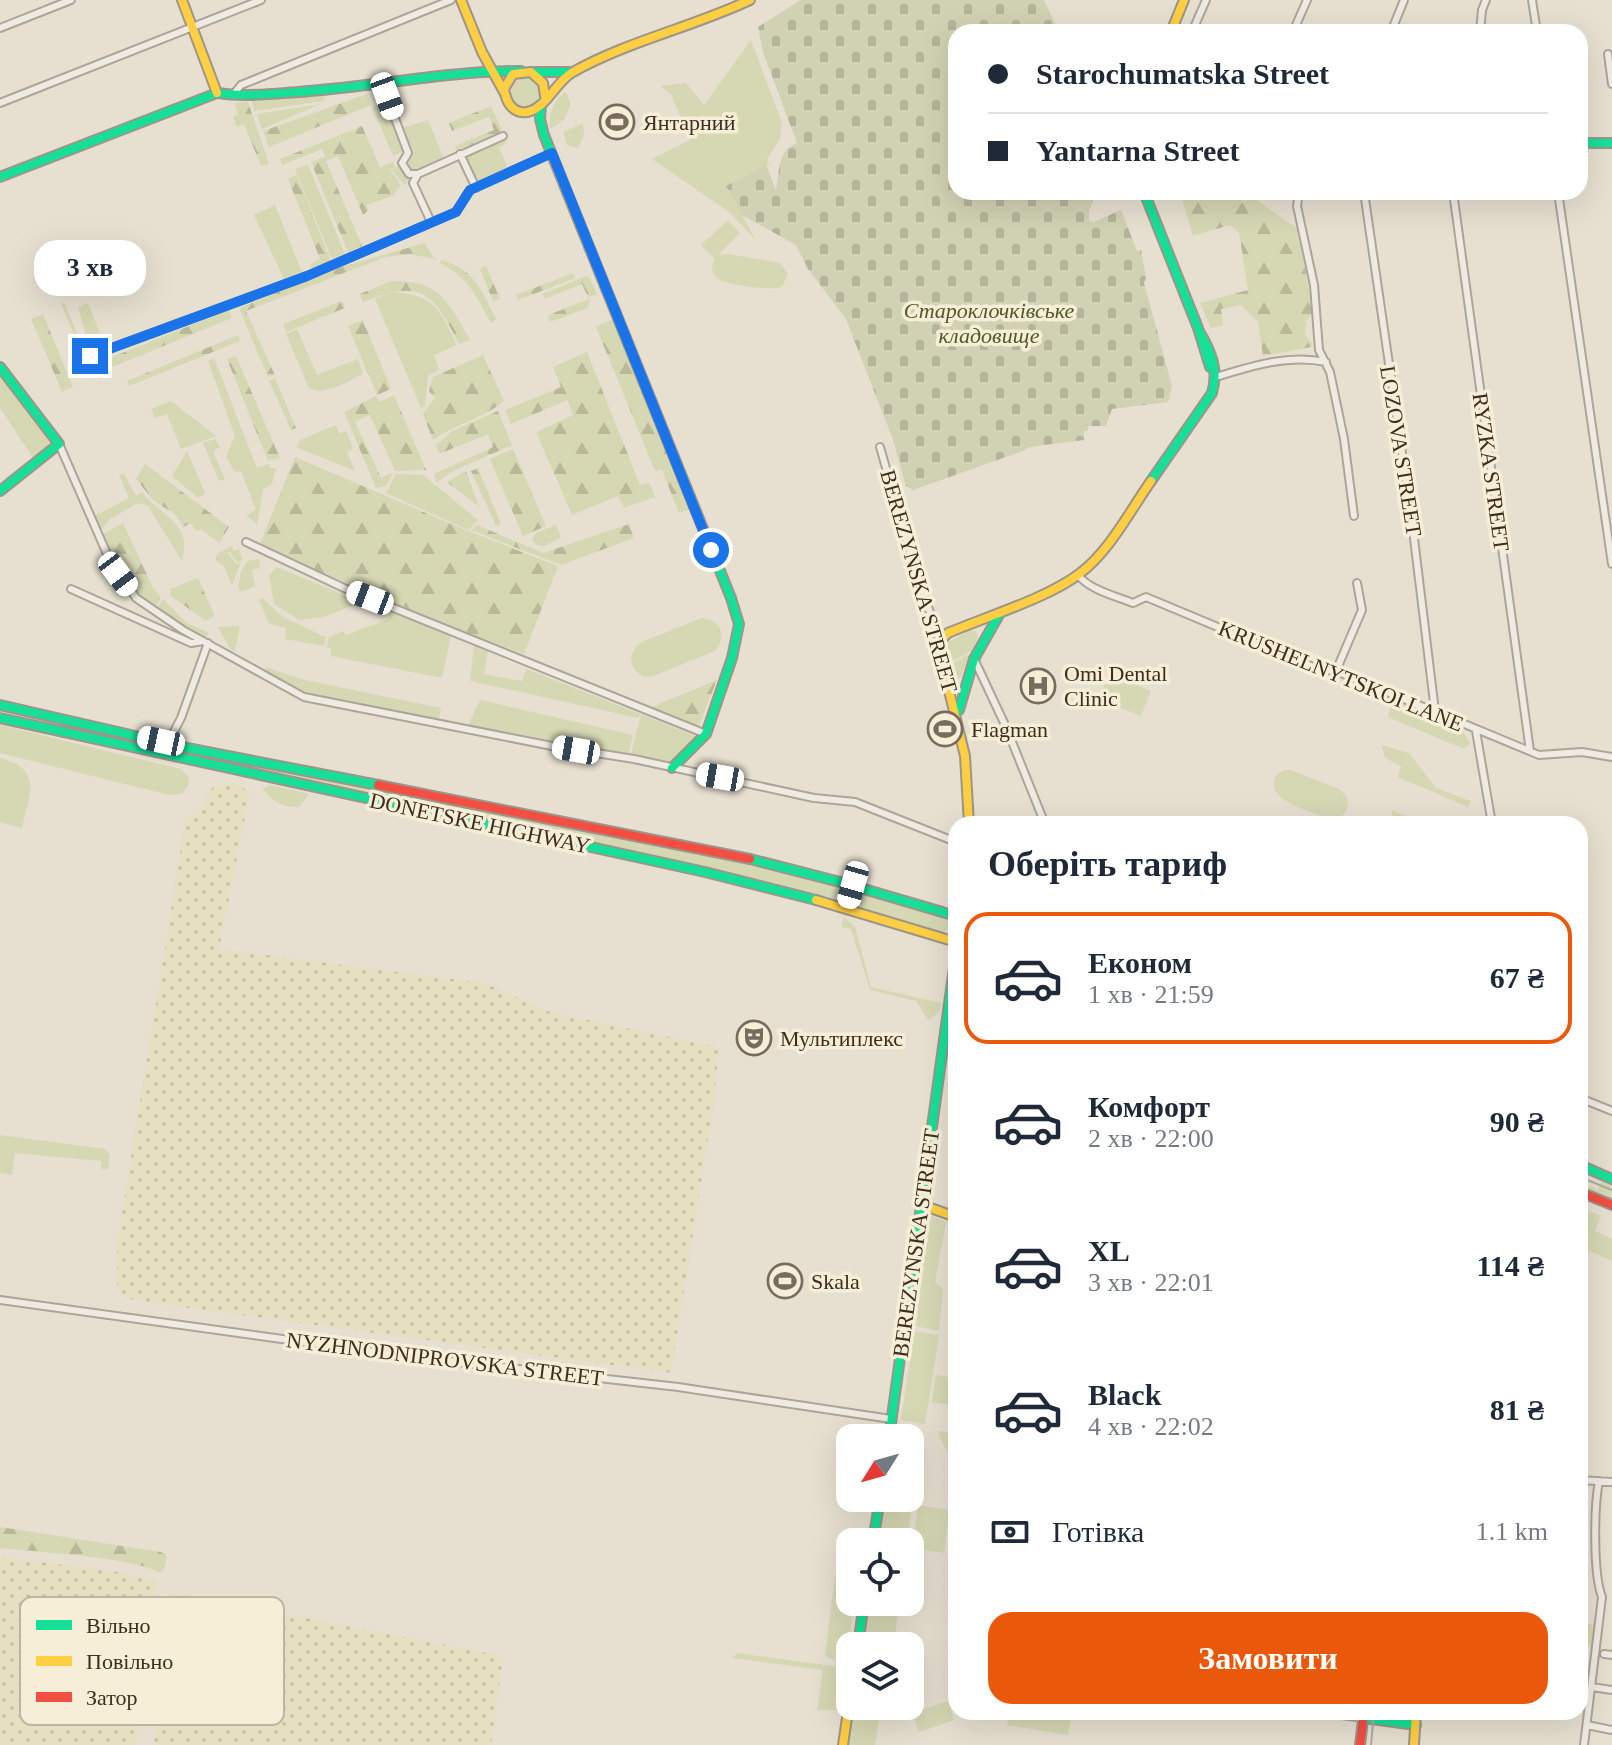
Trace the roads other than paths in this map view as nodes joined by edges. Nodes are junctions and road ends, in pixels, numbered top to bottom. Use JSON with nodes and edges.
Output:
{"nodes":[{"id":1,"x":71,"y":0,"type":"edge"},
{"id":2,"x":182,"y":0,"type":"edge"},
{"id":3,"x":261,"y":0,"type":"edge"},
{"id":4,"x":451,"y":0,"type":"edge"},
{"id":5,"x":461,"y":0,"type":"edge"},
{"id":6,"x":750,"y":0,"type":"edge"},
{"id":7,"x":1184,"y":0,"type":"edge"},
{"id":8,"x":1206,"y":0,"type":"edge"},
{"id":9,"x":1307,"y":0,"type":"edge"},
{"id":10,"x":1404,"y":0,"type":"edge"},
{"id":11,"x":1486,"y":0,"type":"edge"},
{"id":12,"x":1532,"y":0,"type":"edge"},
{"id":13,"x":740,"y":2,"type":"edge"},
{"id":14,"x":1174,"y":24,"type":"edge"},
{"id":15,"x":1196,"y":24,"type":"edge"},
{"id":16,"x":1296,"y":24,"type":"edge"},
{"id":17,"x":1394,"y":24,"type":"edge"},
{"id":18,"x":1481,"y":24,"type":"edge"},
{"id":19,"x":1536,"y":24,"type":"edge"},
{"id":20,"x":192,"y":27,"type":"junction"},
{"id":21,"x":0,"y":28,"type":"edge"},
{"id":22,"x":1608,"y":54,"type":"dead end"},
{"id":23,"x":493,"y":70,"type":"junction"},
{"id":24,"x":521,"y":71,"type":"junction"},
{"id":25,"x":574,"y":71,"type":"junction"},
{"id":26,"x":532,"y":72,"type":"junction"},
{"id":27,"x":382,"y":84,"type":"junction"},
{"id":28,"x":1612,"y":84,"type":"edge"},
{"id":29,"x":217,"y":93,"type":"junction"},
{"id":30,"x":504,"y":93,"type":"junction"},
{"id":31,"x":233,"y":95,"type":"junction"},
{"id":32,"x":543,"y":100,"type":"junction"},
{"id":33,"x":0,"y":103,"type":"edge"},
{"id":34,"x":519,"y":111,"type":"junction"},
{"id":35,"x":544,"y":135,"type":"junction"},
{"id":36,"x":503,"y":136,"type":"dead end"},
{"id":37,"x":1588,"y":143,"type":"edge"},
{"id":38,"x":1612,"y":143,"type":"edge"},
{"id":39,"x":552,"y":153,"type":"junction"},
{"id":40,"x":460,"y":154,"type":"junction"},
{"id":41,"x":418,"y":174,"type":"junction"},
{"id":42,"x":0,"y":177,"type":"edge"},
{"id":43,"x":476,"y":188,"type":"junction"},
{"id":44,"x":1147,"y":200,"type":"edge"},
{"id":45,"x":1297,"y":200,"type":"edge"},
{"id":46,"x":1365,"y":200,"type":"edge"},
{"id":47,"x":1454,"y":200,"type":"edge"},
{"id":48,"x":1559,"y":200,"type":"edge"},
{"id":49,"x":431,"y":222,"type":"junction"},
{"id":50,"x":1199,"y":331,"type":"junction"},
{"id":51,"x":90,"y":356,"type":"dead end"},
{"id":52,"x":1323,"y":361,"type":"junction"},
{"id":53,"x":0,"y":367,"type":"edge"},
{"id":54,"x":1216,"y":377,"type":"junction"},
{"id":55,"x":1202,"y":405,"type":"junction"},
{"id":56,"x":59,"y":444,"type":"junction"},
{"id":57,"x":880,"y":447,"type":"dead end"},
{"id":58,"x":0,"y":491,"type":"edge"},
{"id":59,"x":1354,"y":516,"type":"dead end"},
{"id":60,"x":246,"y":542,"type":"dead end"},
{"id":61,"x":1612,"y":564,"type":"edge"},
{"id":62,"x":1078,"y":575,"type":"junction"},
{"id":63,"x":1357,"y":583,"type":"dead end"},
{"id":64,"x":71,"y":589,"type":"dead end"},
{"id":65,"x":1003,"y":609,"type":"junction"},
{"id":66,"x":967,"y":625,"type":"junction"},
{"id":67,"x":940,"y":641,"type":"junction"},
{"id":68,"x":983,"y":641,"type":"junction"},
{"id":69,"x":206,"y":642,"type":"junction"},
{"id":70,"x":975,"y":661,"type":"junction"},
{"id":71,"x":1336,"y":671,"type":"junction"},
{"id":72,"x":968,"y":676,"type":"junction"},
{"id":73,"x":948,"y":681,"type":"junction"},
{"id":74,"x":0,"y":705,"type":"edge"},
{"id":75,"x":1435,"y":711,"type":"junction"},
{"id":76,"x":959,"y":715,"type":"junction"},
{"id":77,"x":0,"y":718,"type":"edge"},
{"id":78,"x":1476,"y":731,"type":"junction"},
{"id":79,"x":706,"y":734,"type":"junction"},
{"id":80,"x":168,"y":743,"type":"junction"},
{"id":81,"x":1530,"y":752,"type":"junction"},
{"id":82,"x":1612,"y":757,"type":"edge"},
{"id":83,"x":672,"y":768,"type":"junction"},
{"id":84,"x":969,"y":816,"type":"edge"},
{"id":85,"x":1042,"y":816,"type":"edge"},
{"id":86,"x":1491,"y":816,"type":"edge"},
{"id":87,"x":948,"y":839,"type":"edge"},
{"id":88,"x":853,"y":885,"type":"junction"},
{"id":89,"x":846,"y":907,"type":"junction"},
{"id":90,"x":948,"y":914,"type":"edge"},
{"id":91,"x":948,"y":939,"type":"edge"},
{"id":92,"x":948,"y":1012,"type":"edge"},
{"id":93,"x":1588,"y":1101,"type":"edge"},
{"id":94,"x":1612,"y":1111,"type":"edge"},
{"id":95,"x":1588,"y":1168,"type":"edge"},
{"id":96,"x":1612,"y":1179,"type":"edge"},
{"id":97,"x":1588,"y":1195,"type":"edge"},
{"id":98,"x":922,"y":1205,"type":"junction"},
{"id":99,"x":1612,"y":1205,"type":"edge"},
{"id":100,"x":948,"y":1214,"type":"edge"},
{"id":101,"x":0,"y":1300,"type":"edge"},
{"id":102,"x":891,"y":1419,"type":"junction"},
{"id":103,"x":890,"y":1424,"type":"edge"},
{"id":104,"x":1588,"y":1480,"type":"edge"},
{"id":105,"x":1599,"y":1481,"type":"junction"},
{"id":106,"x":1612,"y":1482,"type":"edge"},
{"id":107,"x":1601,"y":1609,"type":"junction"},
{"id":108,"x":1612,"y":1609,"type":"edge"},
{"id":109,"x":1592,"y":1687,"type":"junction"},
{"id":110,"x":1612,"y":1690,"type":"edge"},
{"id":111,"x":1588,"y":1717,"type":"edge"},
{"id":112,"x":847,"y":1720,"type":"edge"},
{"id":113,"x":1363,"y":1720,"type":"edge"},
{"id":114,"x":1390,"y":1720,"type":"edge"},
{"id":115,"x":1416,"y":1720,"type":"edge"},
{"id":116,"x":1588,"y":1720,"type":"edge"},
{"id":117,"x":1416,"y":1725,"type":"junction"},
{"id":118,"x":1587,"y":1725,"type":"junction"},
{"id":119,"x":1612,"y":1730,"type":"edge"},
{"id":120,"x":843,"y":1745,"type":"edge"},
{"id":121,"x":1360,"y":1745,"type":"edge"},
{"id":122,"x":1414,"y":1745,"type":"edge"},
{"id":123,"x":1584,"y":1745,"type":"edge"}],
"edges":[{"from":1,"to":21,"type":"street"},
{"from":2,"to":20,"type":"main road"},
{"from":3,"to":20,"type":"street"},
{"from":4,"to":31,"type":"street"},
{"from":5,"to":23,"type":"main road"},
{"from":6,"to":13,"type":"main road"},
{"from":7,"to":14,"type":"main road"},
{"from":8,"to":15,"type":"street"},
{"from":9,"to":16,"type":"street"},
{"from":10,"to":17,"type":"street"},
{"from":11,"to":18,"type":"street"},
{"from":12,"to":19,"type":"street"},
{"from":13,"to":25,"type":"main road"},
{"from":20,"to":29,"type":"main road"},
{"from":20,"to":33,"type":"street"},
{"from":22,"to":28,"type":"street"},
{"from":23,"to":24,"type":"main road"},
{"from":23,"to":27,"type":"main road"},
{"from":23,"to":30,"type":"main road"},
{"from":24,"to":26,"type":"main road"},
{"from":24,"to":30,"type":"main road"},
{"from":25,"to":26,"type":"main road"},
{"from":25,"to":32,"type":"main road"},
{"from":26,"to":32,"type":"main road"},
{"from":27,"to":31,"type":"main road"},
{"from":27,"to":41,"type":"street"},
{"from":29,"to":31,"type":"main road"},
{"from":29,"to":42,"type":"main road"},
{"from":30,"to":34,"type":"main road"},
{"from":32,"to":34,"type":"main road"},
{"from":32,"to":35,"type":"main road"},
{"from":34,"to":35,"type":"main road"},
{"from":35,"to":39,"type":"main road"},
{"from":36,"to":40,"type":"street"},
{"from":37,"to":38,"type":"main road"},
{"from":39,"to":43,"type":"street"},
{"from":39,"to":79,"type":"main road"},
{"from":40,"to":41,"type":"street"},
{"from":40,"to":43,"type":"street"},
{"from":41,"to":49,"type":"street"},
{"from":43,"to":49,"type":"street"},
{"from":44,"to":50,"type":"main road"},
{"from":45,"to":52,"type":"street"},
{"from":46,"to":75,"type":"street","name":"LOZOVA STREET"},
{"from":47,"to":81,"type":"street","name":"RYZKA STREET"},
{"from":48,"to":61,"type":"street"},
{"from":49,"to":51,"type":"street"},
{"from":50,"to":54,"type":"main road"},
{"from":50,"to":55,"type":"main road"},
{"from":52,"to":54,"type":"street"},
{"from":52,"to":59,"type":"street"},
{"from":53,"to":56,"type":"main road"},
{"from":54,"to":55,"type":"main road"},
{"from":55,"to":62,"type":"main road"},
{"from":56,"to":58,"type":"main road"},
{"from":56,"to":69,"type":"street"},
{"from":57,"to":67,"type":"street","name":"BEREZYNSKA STREET"},
{"from":60,"to":79,"type":"street"},
{"from":62,"to":65,"type":"main road"},
{"from":62,"to":71,"type":"street","name":"KRUSHELNYTSKOI LANE"},
{"from":63,"to":71,"type":"street"},
{"from":64,"to":69,"type":"street"},
{"from":65,"to":66,"type":"main road"},
{"from":65,"to":68,"type":"main road"},
{"from":66,"to":67,"type":"main road"},
{"from":66,"to":68,"type":"main road"},
{"from":67,"to":73,"type":"main road","name":"BEREZYNSKA STREET"},
{"from":68,"to":70,"type":"main road"},
{"from":69,"to":80,"type":"street"},
{"from":69,"to":83,"type":"street"},
{"from":70,"to":72,"type":"main road"},
{"from":70,"to":85,"type":"street","name":"BEREZYNSKA STREET"},
{"from":71,"to":75,"type":"street","name":"KRUSHELNYTSKOI LANE"},
{"from":72,"to":73,"type":"main road"},
{"from":72,"to":76,"type":"main road","name":"BEREZYNSKA STREET"},
{"from":73,"to":76,"type":"main road","name":"BEREZYNSKA STREET"},
{"from":74,"to":80,"type":"main road","name":"DONETSKE HIGHWAY"},
{"from":75,"to":78,"type":"street","name":"KRUSHELNYTSKOI LANE"},
{"from":76,"to":84,"type":"main road","name":"BEREZYNSKA STREET"},
{"from":77,"to":89,"type":"main road","name":"DONETSKE HIGHWAY"},
{"from":78,"to":81,"type":"street","name":"KRUSHELNYTSKOI LANE"},
{"from":78,"to":86,"type":"street"},
{"from":79,"to":83,"type":"main road"},
{"from":80,"to":88,"type":"main road","name":"DONETSKE HIGHWAY"},
{"from":81,"to":82,"type":"street","name":"KRUSHELNYTSKOI LANE"},
{"from":83,"to":87,"type":"street"},
{"from":88,"to":89,"type":"main road"},
{"from":88,"to":90,"type":"main road","name":"DONETSKE HIGHWAY"},
{"from":89,"to":91,"type":"main road","name":"DONETSKE HIGHWAY"},
{"from":92,"to":98,"type":"main road","name":"BEREZYNSKA STREET"},
{"from":93,"to":94,"type":"street"},
{"from":95,"to":96,"type":"main road"},
{"from":97,"to":99,"type":"main road"},
{"from":98,"to":100,"type":"main road"},
{"from":98,"to":102,"type":"main road","name":"BEREZYNSKA STREET"},
{"from":101,"to":102,"type":"street","name":"NYZHNODNIPROVSKA STREET"},
{"from":102,"to":103,"type":"main road","name":"BEREZYNSKA STREET"},
{"from":104,"to":105,"type":"street"},
{"from":105,"to":106,"type":"street"},
{"from":105,"to":107,"type":"street"},
{"from":107,"to":108,"type":"street"},
{"from":107,"to":109,"type":"street"},
{"from":109,"to":110,"type":"street"},
{"from":109,"to":111,"type":"street"},
{"from":112,"to":120,"type":"main road"},
{"from":113,"to":121,"type":"main road"},
{"from":114,"to":117,"type":"main road"},
{"from":115,"to":117,"type":"main road"},
{"from":116,"to":118,"type":"street"},
{"from":117,"to":122,"type":"main road"},
{"from":118,"to":119,"type":"street"},
{"from":118,"to":123,"type":"street"}]}
